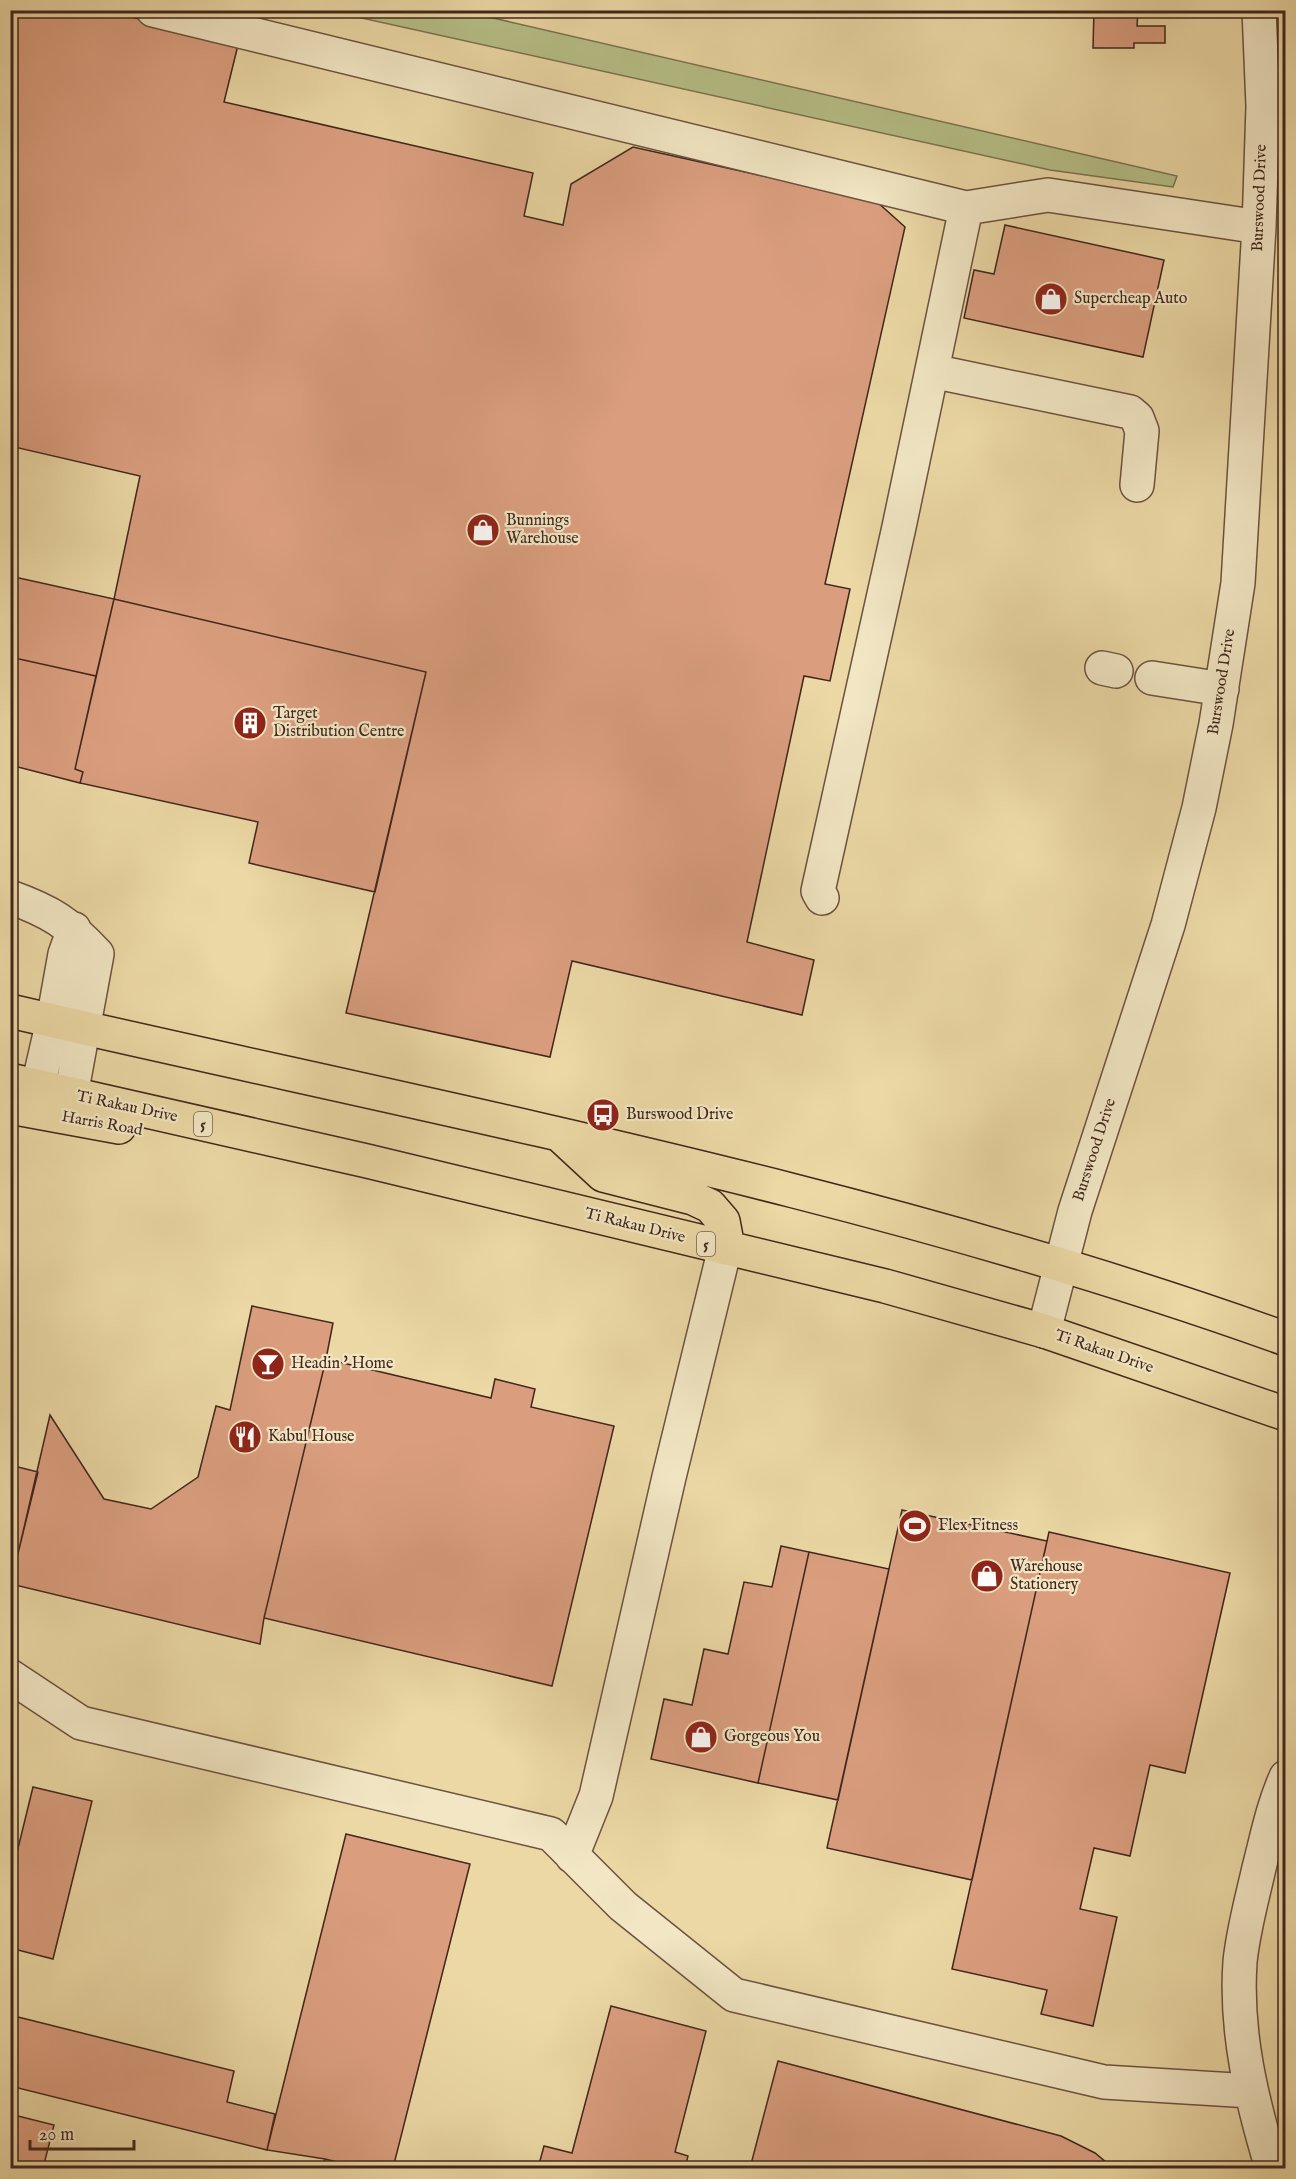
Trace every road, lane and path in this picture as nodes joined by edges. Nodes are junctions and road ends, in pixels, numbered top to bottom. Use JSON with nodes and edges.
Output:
{"nodes":[{"id":1,"x":153,"y":10,"type":"edge"},
{"id":2,"x":1258,"y":10,"type":"edge"},
{"id":3,"x":966,"y":208,"type":"junction"},
{"id":4,"x":1259,"y":227,"type":"junction"},
{"id":5,"x":932,"y":371,"type":"junction"},
{"id":6,"x":1137,"y":485,"type":"dead end"},
{"id":7,"x":1152,"y":678,"type":"dead end"},
{"id":8,"x":1222,"y":690,"type":"junction"},
{"id":9,"x":10,"y":897,"type":"edge"},
{"id":10,"x":822,"y":898,"type":"dead end"},
{"id":11,"x":10,"y":1011,"type":"edge"},
{"id":12,"x":68,"y":1025,"type":"junction"},
{"id":13,"x":24,"y":1083,"type":"edge"},
{"id":14,"x":71,"y":1095,"type":"junction"},
{"id":15,"x":10,"y":1107,"type":"edge"},
{"id":16,"x":230,"y":1130,"type":"junction"},
{"id":17,"x":560,"y":1136,"type":"junction"},
{"id":18,"x":725,"y":1248,"type":"junction"},
{"id":19,"x":1060,"y":1265,"type":"junction"},
{"id":20,"x":1044,"y":1331,"type":"junction"},
{"id":21,"x":1286,"y":1339,"type":"edge"},
{"id":22,"x":1286,"y":1414,"type":"edge"},
{"id":23,"x":10,"y":1676,"type":"edge"},
{"id":24,"x":1286,"y":1776,"type":"edge"},
{"id":25,"x":572,"y":1856,"type":"junction"},
{"id":26,"x":1251,"y":2091,"type":"junction"},
{"id":27,"x":1272,"y":2169,"type":"edge"}],
"edges":[{"from":1,"to":3,"type":"street"},
{"from":2,"to":4,"type":"street","name":"Burswood Drive"},
{"from":3,"to":4,"type":"street"},
{"from":3,"to":5,"type":"street"},
{"from":4,"to":8,"type":"street","name":"Burswood Drive"},
{"from":5,"to":6,"type":"street"},
{"from":5,"to":10,"type":"street"},
{"from":7,"to":8,"type":"street"},
{"from":8,"to":19,"type":"street","name":"Burswood Drive"},
{"from":9,"to":12,"type":"street"},
{"from":11,"to":12,"type":"main road"},
{"from":12,"to":13,"type":"street"},
{"from":12,"to":14,"type":"street"},
{"from":12,"to":17,"type":"main road"},
{"from":13,"to":14,"type":"main road","name":"Ti Rakau Drive","number":"5"},
{"from":14,"to":16,"type":"main road","name":"Ti Rakau Drive","number":"5"},
{"from":15,"to":16,"type":"main road","name":"Harris Road"},
{"from":16,"to":18,"type":"main road","name":"Ti Rakau Drive","number":"5"},
{"from":17,"to":18,"type":"main road"},
{"from":17,"to":19,"type":"main road"},
{"from":18,"to":20,"type":"main road","name":"Ti Rakau Drive","number":"5"},
{"from":18,"to":25,"type":"street"},
{"from":19,"to":20,"type":"street","name":"Burswood Drive"},
{"from":19,"to":21,"type":"main road"},
{"from":20,"to":22,"type":"main road","name":"Ti Rakau Drive","number":"5"},
{"from":23,"to":25,"type":"street"},
{"from":24,"to":26,"type":"street"},
{"from":25,"to":26,"type":"street"},
{"from":26,"to":27,"type":"street"}]}
